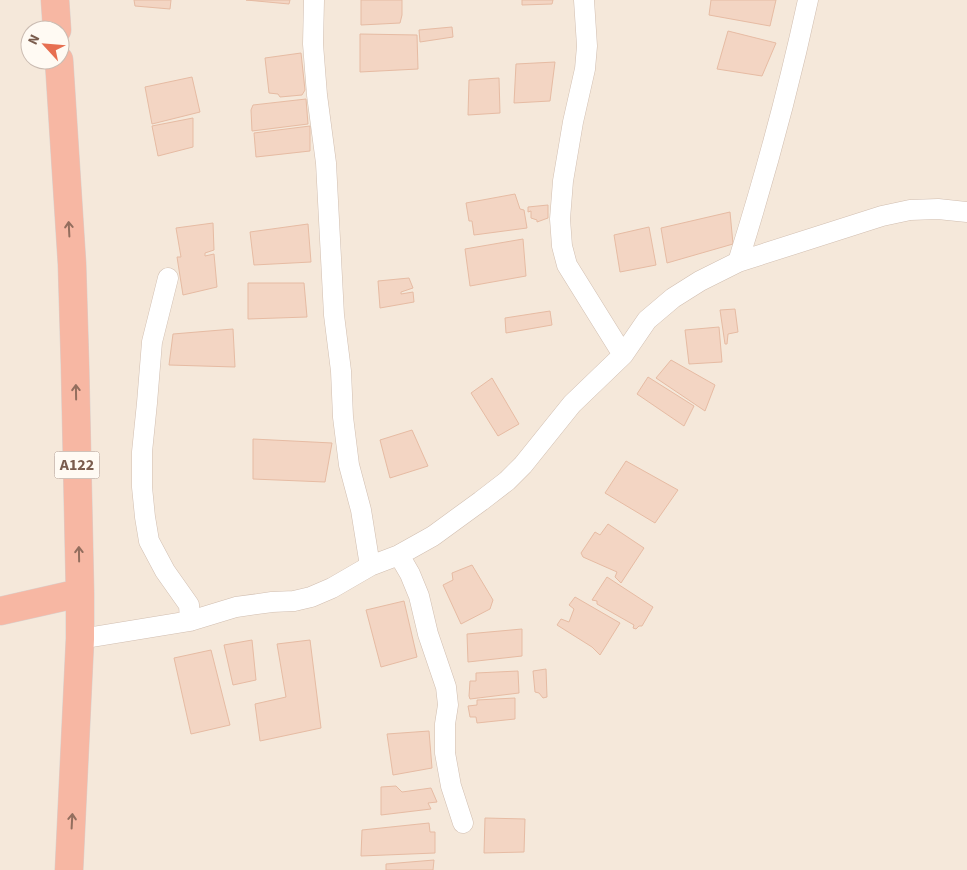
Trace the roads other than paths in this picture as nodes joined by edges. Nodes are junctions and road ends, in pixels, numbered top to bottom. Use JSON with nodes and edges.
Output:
{"nodes":[{"id":1,"x":55,"y":0,"type":"edge"},
{"id":2,"x":314,"y":0,"type":"edge"},
{"id":3,"x":584,"y":0,"type":"edge"},
{"id":4,"x":808,"y":0,"type":"edge"},
{"id":5,"x":56,"y":20,"type":"edge"},
{"id":6,"x":60,"y":70,"type":"edge"},
{"id":7,"x":967,"y":212,"type":"edge"},
{"id":8,"x":738,"y":262,"type":"junction"},
{"id":9,"x":168,"y":278,"type":"dead end"},
{"id":10,"x":623,"y":355,"type":"junction"},
{"id":11,"x":399,"y":555,"type":"junction"},
{"id":12,"x":370,"y":566,"type":"junction"},
{"id":13,"x":80,"y":592,"type":"junction"},
{"id":14,"x":0,"y":611,"type":"edge"},
{"id":15,"x":190,"y":621,"type":"junction"},
{"id":16,"x":80,"y":639,"type":"junction"},
{"id":17,"x":463,"y":823,"type":"dead end"},
{"id":18,"x":69,"y":870,"type":"edge"}],
"edges":[{"from":1,"to":5,"type":"highway"},
{"from":2,"to":12,"type":"street"},
{"from":3,"to":10,"type":"street"},
{"from":4,"to":8,"type":"street"},
{"from":13,"to":6,"type":"highway","number":"A122","one_way":true},
{"from":7,"to":8,"type":"street"},
{"from":8,"to":10,"type":"street"},
{"from":9,"to":15,"type":"street"},
{"from":10,"to":11,"type":"street"},
{"from":11,"to":12,"type":"street"},
{"from":11,"to":17,"type":"street"},
{"from":12,"to":15,"type":"street"},
{"from":13,"to":14,"type":"highway"},
{"from":13,"to":16,"type":"highway","number":"A122"},
{"from":15,"to":16,"type":"street"},
{"from":18,"to":16,"type":"highway","number":"A122","one_way":true}]}
